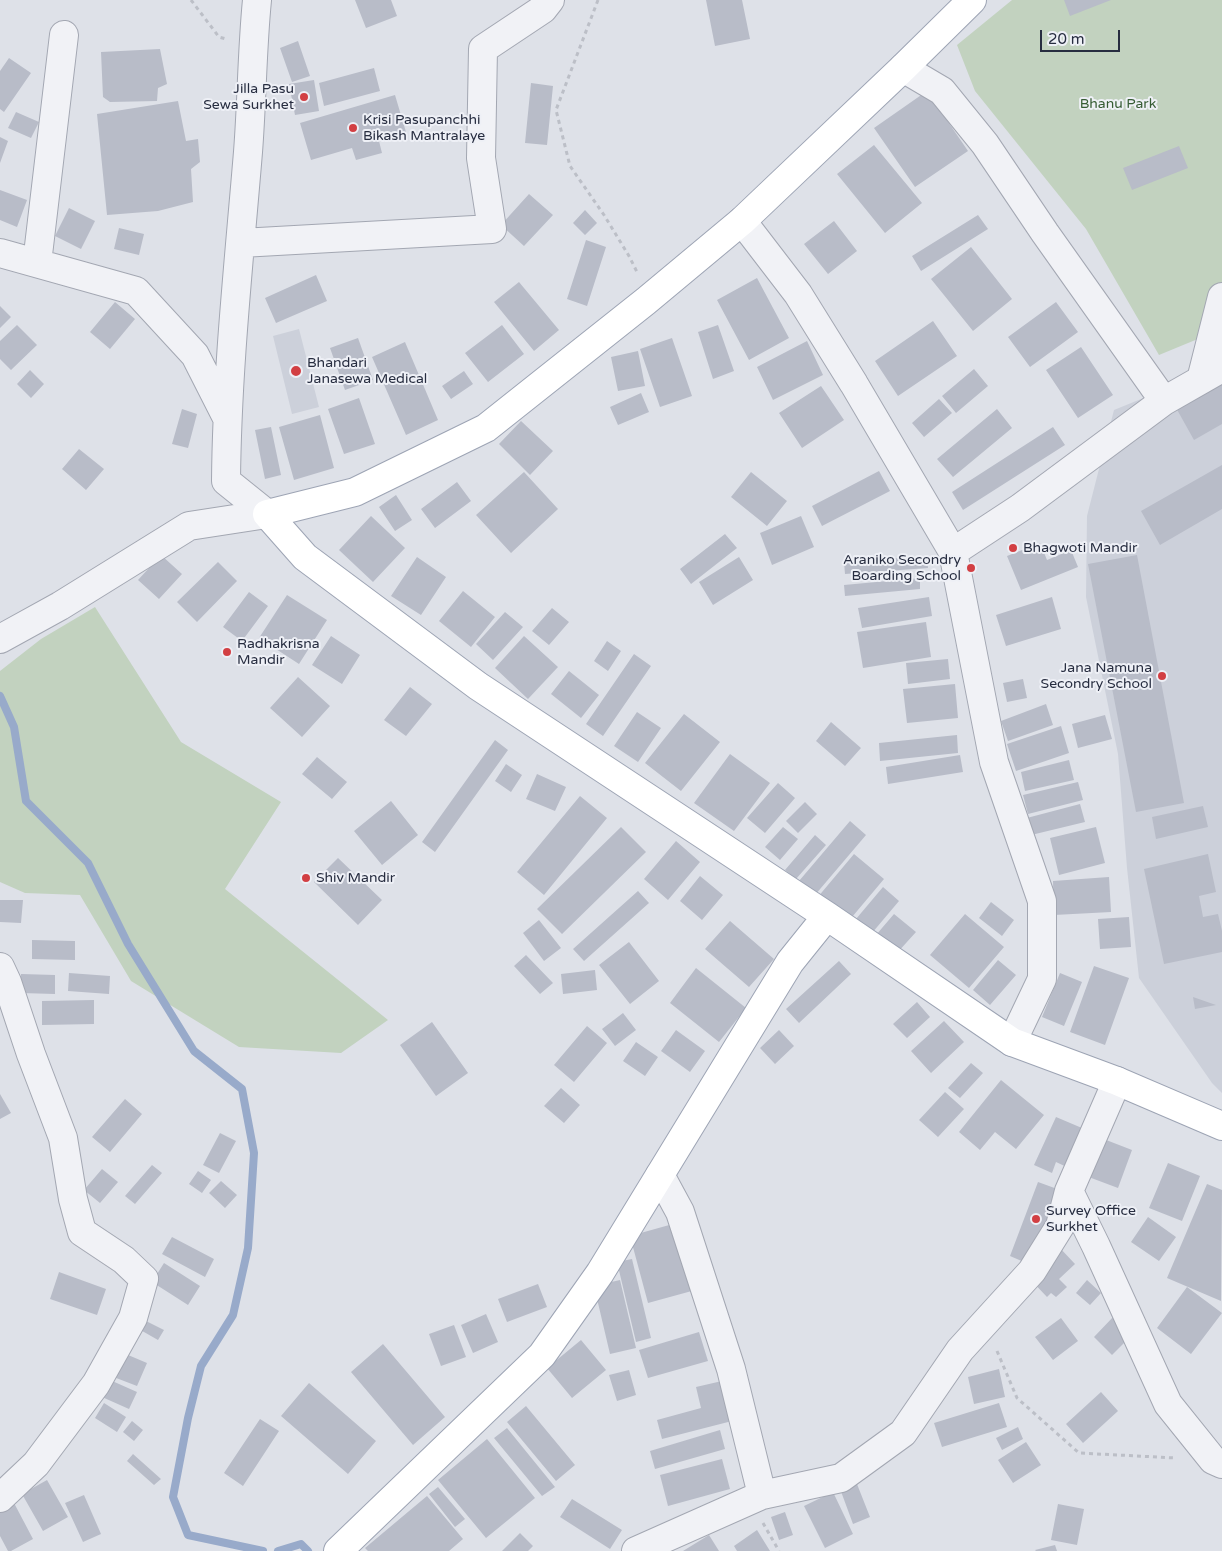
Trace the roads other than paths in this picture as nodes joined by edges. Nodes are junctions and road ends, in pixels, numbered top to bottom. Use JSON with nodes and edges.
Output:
{"nodes":[{"id":1,"x":257,"y":0,"type":"edge"},
{"id":2,"x":550,"y":0,"type":"edge"},
{"id":3,"x":972,"y":0,"type":"edge"},
{"id":4,"x":64,"y":35,"type":"dead end"},
{"id":5,"x":903,"y":68,"type":"junction"},
{"id":6,"x":742,"y":220,"type":"junction"},
{"id":7,"x":241,"y":243,"type":"junction"},
{"id":8,"x":0,"y":253,"type":"edge"},
{"id":9,"x":37,"y":263,"type":"junction"},
{"id":10,"x":1222,"y":297,"type":"edge"},
{"id":11,"x":1211,"y":374,"type":"edge"},
{"id":12,"x":1164,"y":401,"type":"junction"},
{"id":13,"x":227,"y":418,"type":"junction"},
{"id":14,"x":267,"y":514,"type":"junction"},
{"id":15,"x":953,"y":552,"type":"junction"},
{"id":16,"x":0,"y":640,"type":"edge"},
{"id":17,"x":827,"y":916,"type":"junction"},
{"id":18,"x":0,"y":967,"type":"edge"},
{"id":19,"x":1012,"y":1042,"type":"junction"},
{"id":20,"x":1117,"y":1081,"type":"junction"},
{"id":21,"x":1222,"y":1126,"type":"edge"},
{"id":22,"x":660,"y":1175,"type":"junction"},
{"id":23,"x":1069,"y":1191,"type":"junction"},
{"id":24,"x":1218,"y":1462,"type":"edge"},
{"id":25,"x":762,"y":1495,"type":"junction"},
{"id":26,"x":0,"y":1498,"type":"edge"},
{"id":27,"x":340,"y":1549,"type":"edge"},
{"id":28,"x":636,"y":1551,"type":"edge"}],
"edges":[{"from":1,"to":7,"type":"street"},
{"from":2,"to":7,"type":"street"},
{"from":3,"to":5,"type":"main road"},
{"from":4,"to":9,"type":"street"},
{"from":5,"to":6,"type":"main road"},
{"from":5,"to":12,"type":"street"},
{"from":6,"to":14,"type":"main road"},
{"from":6,"to":15,"type":"street"},
{"from":7,"to":13,"type":"street"},
{"from":8,"to":9,"type":"street"},
{"from":9,"to":13,"type":"street"},
{"from":10,"to":11,"type":"street"},
{"from":11,"to":12,"type":"street"},
{"from":12,"to":15,"type":"street"},
{"from":13,"to":14,"type":"street"},
{"from":14,"to":16,"type":"street"},
{"from":14,"to":17,"type":"main road"},
{"from":15,"to":19,"type":"street"},
{"from":17,"to":19,"type":"main road"},
{"from":17,"to":22,"type":"main road"},
{"from":18,"to":26,"type":"street"},
{"from":19,"to":20,"type":"main road"},
{"from":20,"to":21,"type":"main road"},
{"from":20,"to":23,"type":"street"},
{"from":22,"to":25,"type":"street"},
{"from":22,"to":27,"type":"main road"},
{"from":23,"to":24,"type":"street"},
{"from":23,"to":25,"type":"street"},
{"from":25,"to":28,"type":"street"}]}
